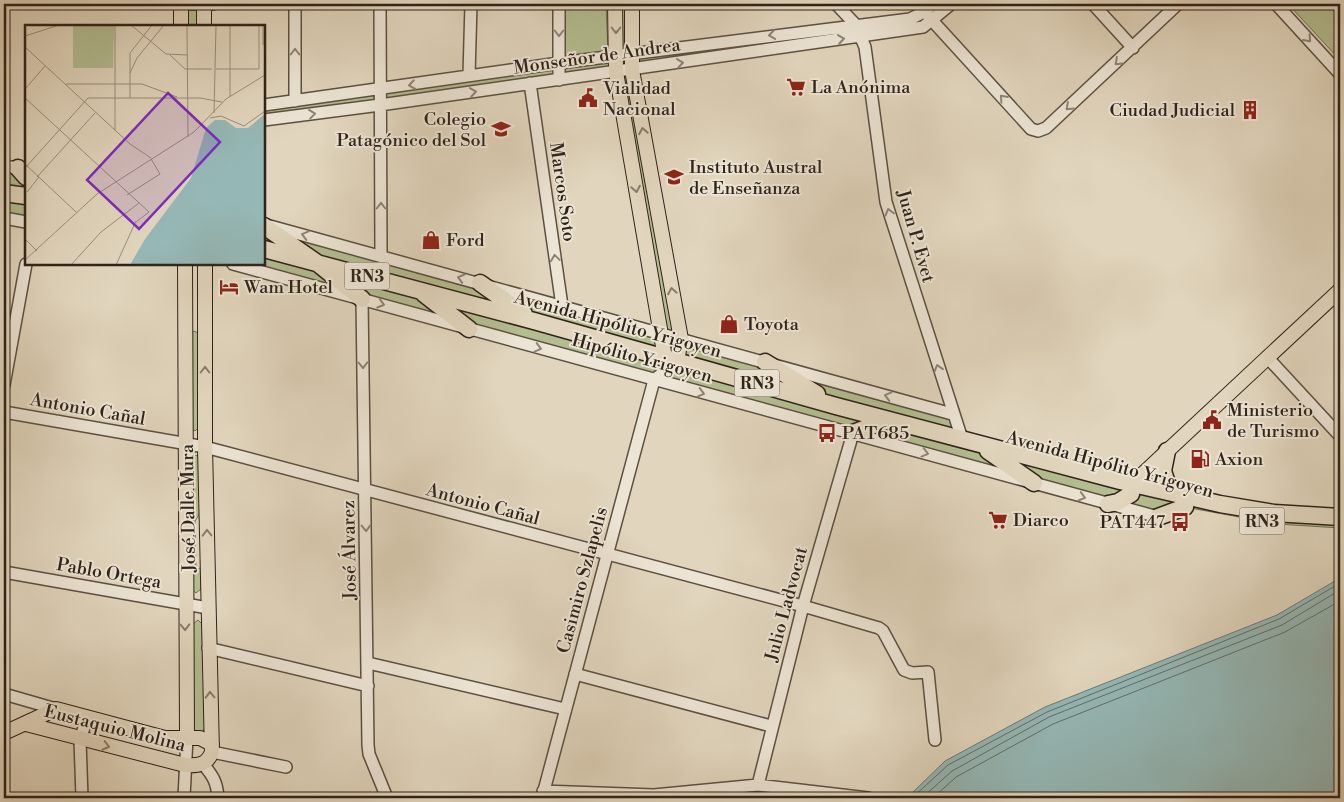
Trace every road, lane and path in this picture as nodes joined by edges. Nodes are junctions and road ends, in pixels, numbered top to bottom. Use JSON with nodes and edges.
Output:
{"nodes":[{"id":1,"x":181,"y":4,"type":"edge"},
{"id":2,"x":204,"y":4,"type":"edge"},
{"id":3,"x":213,"y":4,"type":"edge"},
{"id":4,"x":295,"y":4,"type":"edge"},
{"id":5,"x":380,"y":4,"type":"edge"},
{"id":6,"x":471,"y":4,"type":"edge"},
{"id":7,"x":559,"y":4,"type":"edge"},
{"id":8,"x":615,"y":4,"type":"edge"},
{"id":9,"x":632,"y":4,"type":"edge"},
{"id":10,"x":836,"y":4,"type":"edge"},
{"id":11,"x":951,"y":4,"type":"edge"},
{"id":12,"x":1093,"y":4,"type":"edge"},
{"id":13,"x":1178,"y":4,"type":"edge"},
{"id":14,"x":1276,"y":4,"type":"edge"},
{"id":15,"x":1338,"y":4,"type":"edge"},
{"id":16,"x":1340,"y":9,"type":"edge"},
{"id":17,"x":929,"y":13,"type":"edge"},
{"id":18,"x":855,"y":24,"type":"junction"},
{"id":19,"x":182,"y":25,"type":"edge"},
{"id":20,"x":204,"y":25,"type":"edge"},
{"id":21,"x":861,"y":36,"type":"junction"},
{"id":22,"x":1133,"y":48,"type":"junction"},
{"id":23,"x":632,"y":54,"type":"junction"},
{"id":24,"x":616,"y":56,"type":"junction"},
{"id":25,"x":559,"y":63,"type":"junction"},
{"id":26,"x":632,"y":70,"type":"junction"},
{"id":27,"x":1339,"y":71,"type":"edge"},
{"id":28,"x":616,"y":72,"type":"junction"},
{"id":29,"x":469,"y":76,"type":"junction"},
{"id":30,"x":559,"y":80,"type":"junction"},
{"id":31,"x":530,"y":83,"type":"junction"},
{"id":32,"x":380,"y":90,"type":"junction"},
{"id":33,"x":295,"y":101,"type":"junction"},
{"id":34,"x":380,"y":105,"type":"junction"},
{"id":35,"x":265,"y":106,"type":"edge"},
{"id":36,"x":265,"y":120,"type":"edge"},
{"id":37,"x":4,"y":193,"type":"edge"},
{"id":38,"x":25,"y":196,"type":"edge"},
{"id":39,"x":4,"y":218,"type":"edge"},
{"id":40,"x":25,"y":222,"type":"edge"},
{"id":41,"x":265,"y":225,"type":"edge"},
{"id":42,"x":265,"y":226,"type":"edge"},
{"id":43,"x":265,"y":249,"type":"edge"},
{"id":44,"x":381,"y":255,"type":"junction"},
{"id":45,"x":316,"y":262,"type":"junction"},
{"id":46,"x":26,"y":265,"type":"edge"},
{"id":47,"x":185,"y":265,"type":"edge"},
{"id":48,"x":205,"y":265,"type":"edge"},
{"id":49,"x":237,"y":265,"type":"edge"},
{"id":50,"x":480,"y":283,"type":"junction"},
{"id":51,"x":418,"y":290,"type":"junction"},
{"id":52,"x":1340,"y":290,"type":"edge"},
{"id":53,"x":362,"y":299,"type":"junction"},
{"id":54,"x":562,"y":306,"type":"junction"},
{"id":55,"x":534,"y":321,"type":"junction"},
{"id":56,"x":184,"y":327,"type":"junction"},
{"id":57,"x":205,"y":327,"type":"junction"},
{"id":58,"x":469,"y":329,"type":"junction"},
{"id":59,"x":660,"y":333,"type":"junction"},
{"id":60,"x":681,"y":339,"type":"junction"},
{"id":61,"x":1267,"y":357,"type":"junction"},
{"id":62,"x":671,"y":359,"type":"junction"},
{"id":63,"x":765,"y":362,"type":"junction"},
{"id":64,"x":658,"y":378,"type":"junction"},
{"id":65,"x":4,"y":385,"type":"edge"},
{"id":66,"x":836,"y":406,"type":"junction"},
{"id":67,"x":4,"y":412,"type":"edge"},
{"id":68,"x":952,"y":414,"type":"junction"},
{"id":69,"x":888,"y":420,"type":"junction"},
{"id":70,"x":852,"y":433,"type":"junction"},
{"id":71,"x":1340,"y":436,"type":"edge"},
{"id":72,"x":962,"y":440,"type":"junction"},
{"id":73,"x":184,"y":443,"type":"junction"},
{"id":74,"x":205,"y":447,"type":"junction"},
{"id":75,"x":988,"y":451,"type":"junction"},
{"id":76,"x":1167,"y":451,"type":"junction"},
{"id":77,"x":1034,"y":483,"type":"junction"},
{"id":78,"x":1132,"y":489,"type":"junction"},
{"id":79,"x":366,"y":491,"type":"junction"},
{"id":80,"x":1170,"y":492,"type":"junction"},
{"id":81,"x":1108,"y":504,"type":"junction"},
{"id":82,"x":1185,"y":507,"type":"junction"},
{"id":83,"x":1158,"y":517,"type":"joint"},
{"id":84,"x":1340,"y":517,"type":"edge"},
{"id":85,"x":1340,"y":528,"type":"edge"},
{"id":86,"x":607,"y":555,"type":"junction"},
{"id":87,"x":4,"y":572,"type":"edge"},
{"id":88,"x":185,"y":604,"type":"junction"},
{"id":89,"x":803,"y":606,"type":"junction"},
{"id":90,"x":208,"y":608,"type":"junction"},
{"id":91,"x":208,"y":648,"type":"junction"},
{"id":92,"x":368,"y":663,"type":"junction"},
{"id":93,"x":575,"y":674,"type":"junction"},
{"id":94,"x":368,"y":686,"type":"junction"},
{"id":95,"x":4,"y":694,"type":"edge"},
{"id":96,"x":56,"y":709,"type":"junction"},
{"id":97,"x":565,"y":709,"type":"junction"},
{"id":98,"x":87,"y":718,"type":"junction"},
{"id":99,"x":26,"y":724,"type":"junction"},
{"id":100,"x":771,"y":726,"type":"junction"},
{"id":101,"x":4,"y":733,"type":"edge"},
{"id":102,"x":187,"y":737,"type":"junction"},
{"id":103,"x":80,"y":740,"type":"junction"},
{"id":104,"x":934,"y":740,"type":"dead end"},
{"id":105,"x":212,"y":748,"type":"junction"},
{"id":106,"x":203,"y":764,"type":"junction"},
{"id":107,"x":185,"y":766,"type":"junction"},
{"id":108,"x":286,"y":766,"type":"dead end"},
{"id":109,"x":758,"y":785,"type":"junction"},
{"id":110,"x":542,"y":795,"type":"edge"},
{"id":111,"x":82,"y":798,"type":"edge"},
{"id":112,"x":184,"y":798,"type":"edge"},
{"id":113,"x":218,"y":798,"type":"edge"},
{"id":114,"x":386,"y":798,"type":"edge"},
{"id":115,"x":868,"y":798,"type":"edge"}],
"edges":[{"from":1,"to":2,"type":"street"},
{"from":1,"to":19,"type":"main road"},
{"from":2,"to":3,"type":"street"},
{"from":2,"to":20,"type":"main road"},
{"from":33,"to":4,"type":"street","one_way":true},
{"from":5,"to":32,"type":"street"},
{"from":6,"to":29,"type":"street"},
{"from":7,"to":25,"type":"street","one_way":true},
{"from":8,"to":24,"type":"main road","one_way":true},
{"from":9,"to":23,"type":"main road"},
{"from":10,"to":18,"type":"street","name":"Juan P. Evet"},
{"from":11,"to":17,"type":"street"},
{"from":12,"to":22,"type":"street"},
{"from":13,"to":22,"type":"street"},
{"from":14,"to":27,"type":"street","one_way":true},
{"from":15,"to":16,"type":"street"},
{"from":17,"to":18,"type":"street","name":"Monseñor de Andrea"},
{"from":17,"to":21,"type":"street","name":"Monseñor de Andrea"},
{"from":22,"to":17,"type":"street","one_way":true},
{"from":18,"to":21,"type":"street","name":"Juan P. Evet"},
{"from":18,"to":23,"type":"street","name":"Monseñor de Andrea","one_way":true},
{"from":26,"to":21,"type":"street","name":"Monseñor de Andrea","one_way":true},
{"from":68,"to":21,"type":"street","name":"Juan P. Evet","one_way":true},
{"from":23,"to":24,"type":"street","name":"Monseñor de Andrea"},
{"from":23,"to":26,"type":"main road"},
{"from":24,"to":25,"type":"street","name":"Monseñor de Andrea"},
{"from":24,"to":28,"type":"main road"},
{"from":25,"to":29,"type":"street","name":"Monseñor de Andrea"},
{"from":25,"to":30,"type":"street"},
{"from":26,"to":28,"type":"street","name":"Monseñor de Andrea"},
{"from":60,"to":26,"type":"main road","one_way":true},
{"from":28,"to":30,"type":"street","name":"Monseñor de Andrea"},
{"from":28,"to":59,"type":"main road","one_way":true},
{"from":29,"to":32,"type":"street","name":"Monseñor de Andrea","one_way":true},
{"from":30,"to":31,"type":"street","name":"Monseñor de Andrea"},
{"from":34,"to":31,"type":"street","name":"Monseñor de Andrea","one_way":true},
{"from":54,"to":31,"type":"street","name":"Marcos Soto","one_way":true},
{"from":32,"to":33,"type":"street","name":"Monseñor de Andrea"},
{"from":32,"to":34,"type":"street"},
{"from":33,"to":35,"type":"street","name":"Monseñor de Andrea"},
{"from":36,"to":34,"type":"street","name":"Monseñor de Andrea","one_way":true},
{"from":44,"to":34,"type":"street","one_way":true},
{"from":37,"to":38,"type":"highway"},
{"from":39,"to":40,"type":"street"},
{"from":44,"to":41,"type":"street","name":"Hipólito Yrigoyen","one_way":true},
{"from":42,"to":45,"type":"highway"},
{"from":43,"to":45,"type":"highway","name":"Avenida Hipólito Yrigoyen","number":"RN3"},
{"from":50,"to":44,"type":"street","name":"Hipólito Yrigoyen","one_way":true},
{"from":45,"to":51,"type":"highway","name":"Avenida Hipólito Yrigoyen","number":"RN3"},
{"from":45,"to":53,"type":"highway"},
{"from":46,"to":65,"type":"street"},
{"from":47,"to":56,"type":"main road","name":"José Dalle Mura"},
{"from":48,"to":57,"type":"main road","name":"José Dalle Mura"},
{"from":49,"to":53,"type":"street","name":"Hipólito Yrigoyen"},
{"from":50,"to":54,"type":"street","name":"Hipólito Yrigoyen"},
{"from":50,"to":55,"type":"highway"},
{"from":51,"to":55,"type":"highway","name":"Avenida Hipólito Yrigoyen","number":"RN3"},
{"from":51,"to":58,"type":"highway"},
{"from":52,"to":61,"type":"main road"},
{"from":53,"to":58,"type":"street","name":"Hipólito Yrigoyen","one_way":true},
{"from":53,"to":79,"type":"street","name":"José Álvarez","one_way":true},
{"from":54,"to":59,"type":"street","name":"Hipólito Yrigoyen"},
{"from":55,"to":62,"type":"highway","name":"Avenida Hipólito Yrigoyen","number":"RN3"},
{"from":56,"to":57,"type":"street"},
{"from":56,"to":73,"type":"main road","name":"José Dalle Mura"},
{"from":74,"to":57,"type":"main road","name":"José Dalle Mura","one_way":true},
{"from":58,"to":64,"type":"street","name":"Hipólito Yrigoyen","one_way":true},
{"from":59,"to":60,"type":"street","name":"Hipólito Yrigoyen"},
{"from":59,"to":62,"type":"main road"},
{"from":60,"to":62,"type":"main road"},
{"from":60,"to":63,"type":"street","name":"Hipólito Yrigoyen"},
{"from":61,"to":71,"type":"street"},
{"from":61,"to":76,"type":"main road"},
{"from":62,"to":64,"type":"street","name":"Casimiro Szlapelis"},
{"from":62,"to":66,"type":"highway","name":"Avenida Hipólito Yrigoyen","number":"RN3"},
{"from":63,"to":66,"type":"highway"},
{"from":68,"to":63,"type":"street","name":"Hipólito Yrigoyen","one_way":true},
{"from":64,"to":70,"type":"street","name":"Hipólito Yrigoyen","one_way":true},
{"from":64,"to":86,"type":"street","name":"Casimiro Szlapelis"},
{"from":66,"to":69,"type":"highway","name":"Avenida Hipólito Yrigoyen","number":"RN3"},
{"from":67,"to":73,"type":"street","name":"Antonio Cañal"},
{"from":68,"to":72,"type":"street","name":"Juan P. Evet"},
{"from":69,"to":70,"type":"highway"},
{"from":69,"to":72,"type":"highway","name":"Avenida Hipólito Yrigoyen","number":"RN3"},
{"from":70,"to":77,"type":"street","name":"Hipólito Yrigoyen","one_way":true},
{"from":70,"to":89,"type":"street","name":"Julio Ladvocat"},
{"from":72,"to":75,"type":"highway","name":"Avenida Hipólito Yrigoyen","number":"RN3"},
{"from":72,"to":78,"type":"highway","name":"Avenida Hipólito Yrigoyen","number":"RN3"},
{"from":73,"to":74,"type":"street","name":"Antonio Cañal"},
{"from":73,"to":88,"type":"main road","name":"José Dalle Mura"},
{"from":74,"to":79,"type":"street","name":"Antonio Cañal"},
{"from":90,"to":74,"type":"main road","name":"José Dalle Mura","one_way":true},
{"from":75,"to":77,"type":"highway"},
{"from":75,"to":78,"type":"highway","name":"Avenida Hipólito Yrigoyen","number":"RN3"},
{"from":76,"to":78,"type":"main road"},
{"from":76,"to":80,"type":"highway"},
{"from":77,"to":81,"type":"street","name":"Hipólito Yrigoyen","one_way":true},
{"from":78,"to":80,"type":"highway","name":"Avenida Hipólito Yrigoyen","number":"RN3"},
{"from":78,"to":81,"type":"highway"},
{"from":78,"to":82,"type":"highway","name":"Avenida Hipólito Yrigoyen","number":"RN3"},
{"from":79,"to":86,"type":"street","name":"Antonio Cañal"},
{"from":79,"to":92,"type":"street","name":"José Álvarez","one_way":true},
{"from":80,"to":84,"type":"highway","name":"Avenida Hipólito Yrigoyen","number":"RN3"},
{"from":81,"to":83,"type":"street","name":"Hipólito Yrigoyen"},
{"from":82,"to":83,"type":"highway"},
{"from":82,"to":85,"type":"highway","name":"Avenida Hipólito Yrigoyen","number":"RN3"},
{"from":86,"to":89,"type":"street","name":"Antonio Cañal"},
{"from":86,"to":93,"type":"street","name":"Casimiro Szlapelis"},
{"from":87,"to":88,"type":"street","name":"Pablo Ortega"},
{"from":88,"to":90,"type":"street","name":"Pablo Ortega"},
{"from":88,"to":102,"type":"main road","name":"José Dalle Mura","one_way":true},
{"from":89,"to":100,"type":"street","name":"Julio Ladvocat"},
{"from":89,"to":104,"type":"street","name":"Antonio Cañal"},
{"from":90,"to":91,"type":"main road","name":"José Dalle Mura"},
{"from":91,"to":94,"type":"street"},
{"from":105,"to":91,"type":"main road","name":"José Dalle Mura","one_way":true},
{"from":92,"to":94,"type":"street","name":"José Álvarez"},
{"from":92,"to":97,"type":"street"},
{"from":93,"to":97,"type":"street","name":"Casimiro Szlapelis"},
{"from":93,"to":100,"type":"street"},
{"from":94,"to":114,"type":"street","name":"José Álvarez"},
{"from":95,"to":96,"type":"street"},
{"from":96,"to":98,"type":"main road"},
{"from":96,"to":99,"type":"main road"},
{"from":97,"to":110,"type":"street","name":"Casimiro Szlapelis"},
{"from":98,"to":102,"type":"main road"},
{"from":98,"to":103,"type":"street"},
{"from":99,"to":101,"type":"main road","name":"Eustaquio Molina"},
{"from":99,"to":103,"type":"main road","name":"Eustaquio Molina"},
{"from":100,"to":109,"type":"street","name":"Julio Ladvocat"},
{"from":102,"to":105,"type":"main road"},
{"from":102,"to":107,"type":"street"},
{"from":103,"to":107,"type":"main road","name":"Eustaquio Molina","one_way":true},
{"from":103,"to":111,"type":"street"},
{"from":105,"to":106,"type":"main road","name":"Eustaquio Molina"},
{"from":105,"to":108,"type":"street"},
{"from":106,"to":107,"type":"main road","name":"Eustaquio Molina"},
{"from":106,"to":113,"type":"street"},
{"from":107,"to":112,"type":"street"},
{"from":109,"to":110,"type":"street"},
{"from":109,"to":115,"type":"street"}]}
